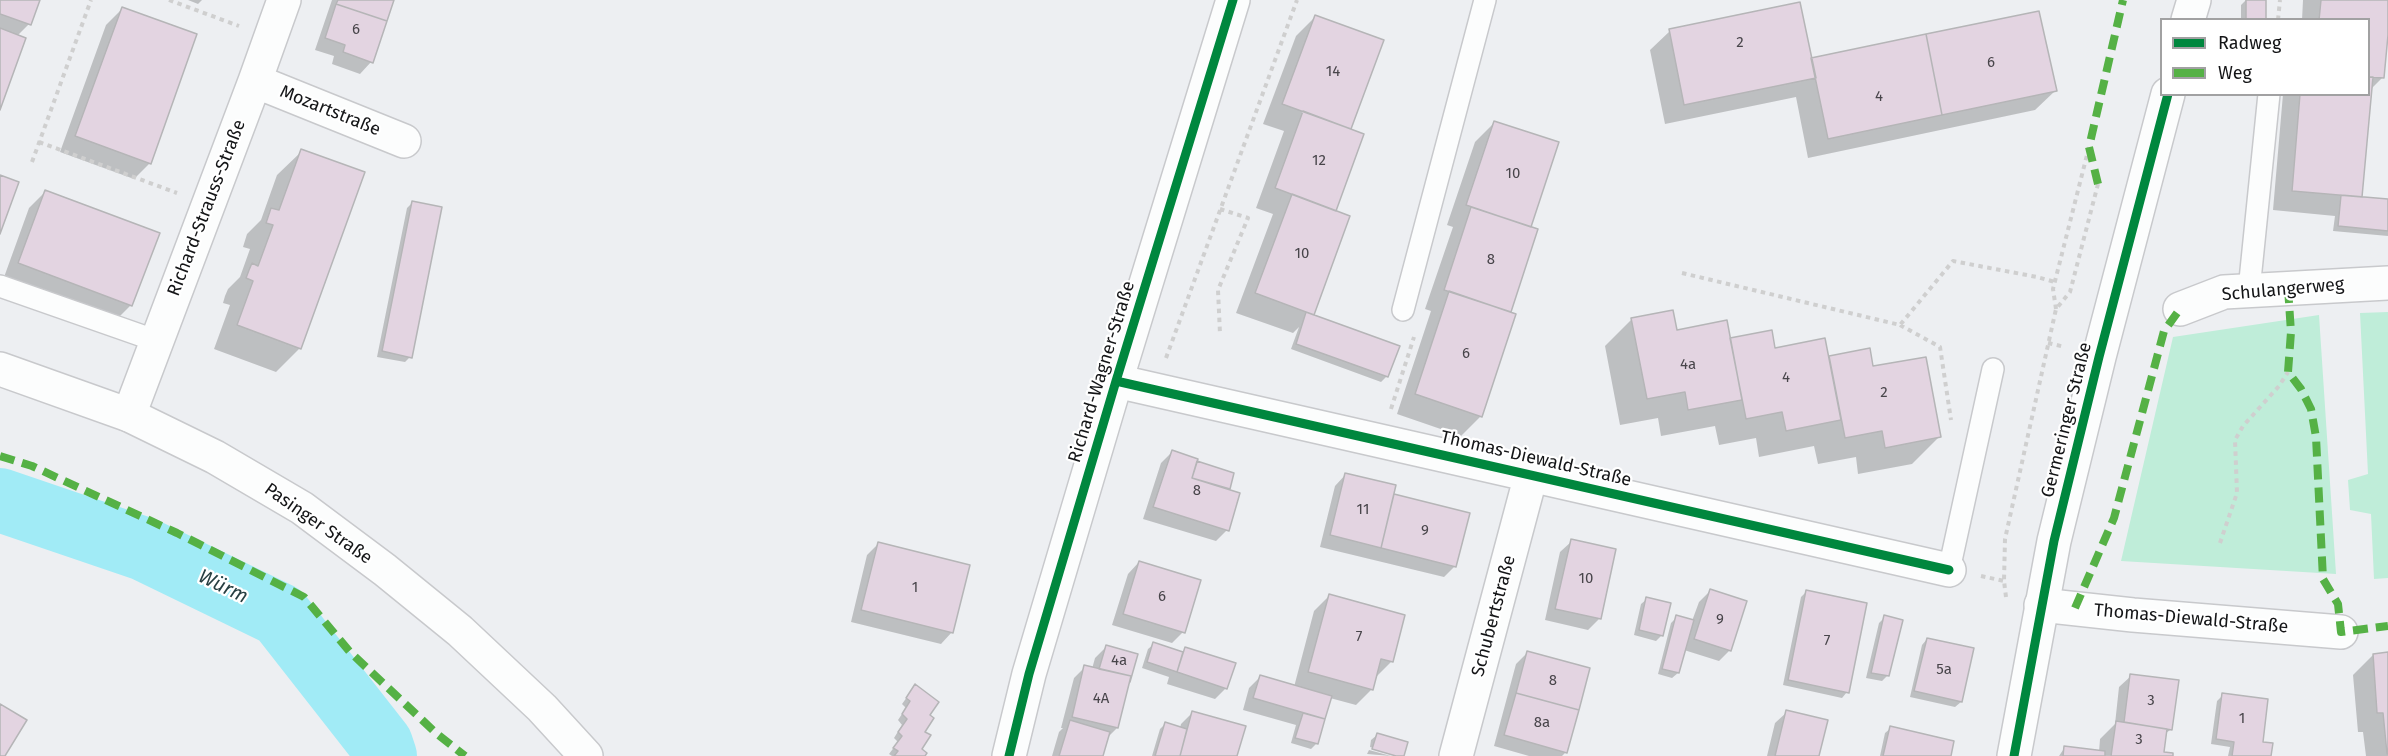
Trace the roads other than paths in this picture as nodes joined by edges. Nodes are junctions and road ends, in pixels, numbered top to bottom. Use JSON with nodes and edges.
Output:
{"nodes":[{"id":1,"x":284,"y":0,"type":"edge"},
{"id":2,"x":1233,"y":0,"type":"edge"},
{"id":3,"x":1485,"y":0,"type":"edge"},
{"id":4,"x":2194,"y":0,"type":"edge"},
{"id":5,"x":2189,"y":18,"type":"edge"},
{"id":6,"x":255,"y":81,"type":"junction"},
{"id":7,"x":2167,"y":96,"type":"edge"},
{"id":8,"x":2269,"y":96,"type":"edge"},
{"id":9,"x":404,"y":141,"type":"dead end"},
{"id":10,"x":2388,"y":283,"type":"edge"},
{"id":11,"x":0,"y":286,"type":"edge"},
{"id":12,"x":2249,"y":290,"type":"junction"},
{"id":13,"x":2180,"y":309,"type":"dead end"},
{"id":14,"x":1404,"y":310,"type":"road end"},
{"id":15,"x":157,"y":341,"type":"junction"},
{"id":16,"x":0,"y":369,"type":"edge"},
{"id":17,"x":1993,"y":369,"type":"dead end"},
{"id":18,"x":1116,"y":381,"type":"junction"},
{"id":19,"x":129,"y":415,"type":"junction"},
{"id":20,"x":1532,"y":475,"type":"junction"},
{"id":21,"x":1949,"y":570,"type":"joint"},
{"id":22,"x":2041,"y":605,"type":"junction"},
{"id":23,"x":2341,"y":632,"type":"dead end"},
{"id":24,"x":586,"y":756,"type":"edge"},
{"id":25,"x":1009,"y":756,"type":"edge"},
{"id":26,"x":1456,"y":756,"type":"edge"},
{"id":27,"x":2014,"y":756,"type":"edge"}],
"edges":[{"from":1,"to":6,"type":"street","name":"Richard-Strauss-Straße"},
{"from":2,"to":18,"type":"street","name":"Richard-Wagner-Straße"},
{"from":3,"to":14,"type":"lane"},
{"from":4,"to":5,"type":"street"},
{"from":6,"to":9,"type":"street","name":"Mozartstraße"},
{"from":6,"to":15,"type":"street","name":"Richard-Strauss-Straße"},
{"from":7,"to":22,"type":"street","name":"Germeringer Straße"},
{"from":8,"to":12,"type":"lane"},
{"from":10,"to":12,"type":"street","name":"Schulangerweg"},
{"from":11,"to":15,"type":"lane"},
{"from":12,"to":13,"type":"street","name":"Schulangerweg"},
{"from":15,"to":19,"type":"street","name":"Richard-Strauss-Straße"},
{"from":16,"to":19,"type":"street","name":"Pasinger Straße"},
{"from":17,"to":21,"type":"lane"},
{"from":18,"to":20,"type":"street","name":"Thomas-Diewald-Straße"},
{"from":18,"to":25,"type":"street","name":"Richard-Wagner-Straße"},
{"from":19,"to":24,"type":"street","name":"Pasinger Straße"},
{"from":20,"to":21,"type":"street","name":"Thomas-Diewald-Straße"},
{"from":20,"to":26,"type":"street","name":"Schubertstraße"},
{"from":22,"to":23,"type":"street","name":"Thomas-Diewald-Straße"},
{"from":22,"to":27,"type":"street","name":"Germeringer Straße"}]}
